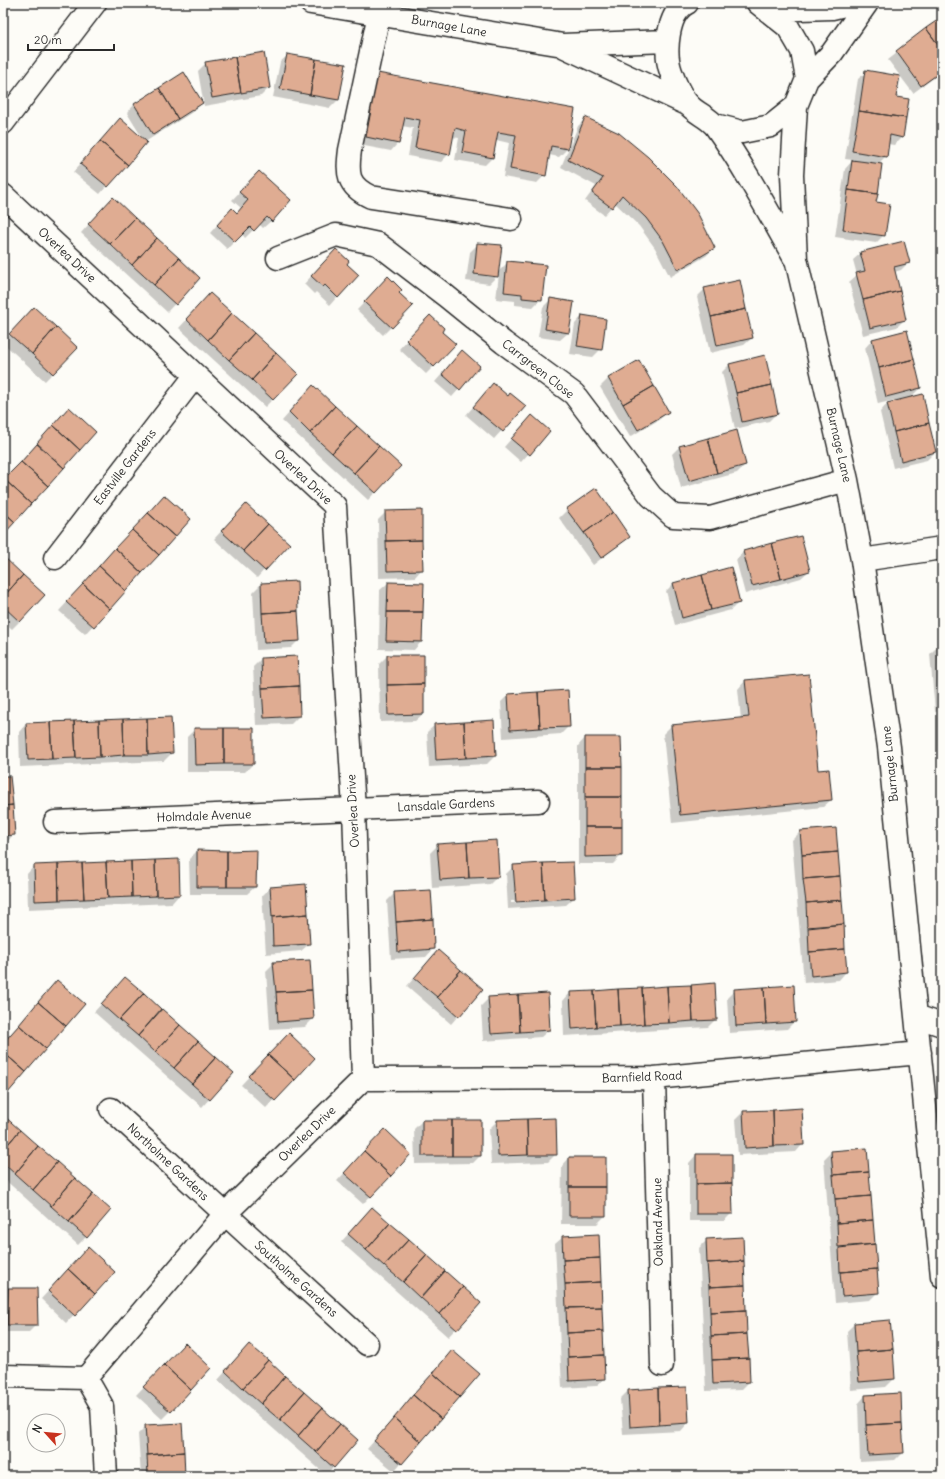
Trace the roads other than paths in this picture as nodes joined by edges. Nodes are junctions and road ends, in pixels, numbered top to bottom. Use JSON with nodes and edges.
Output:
{"nodes":[{"id":1,"x":95,"y":3,"type":"edge"},
{"id":2,"x":312,"y":3,"type":"edge"},
{"id":3,"x":853,"y":3,"type":"edge"},
{"id":4,"x":867,"y":3,"type":"edge"},
{"id":5,"x":684,"y":4,"type":"edge"},
{"id":6,"x":762,"y":6,"type":"edge"},
{"id":7,"x":379,"y":14,"type":"junction"},
{"id":8,"x":667,"y":41,"type":"junction"},
{"id":9,"x":563,"y":45,"type":"junction"},
{"id":10,"x":807,"y":79,"type":"junction"},
{"id":11,"x":687,"y":104,"type":"junction"},
{"id":12,"x":796,"y":106,"type":"junction"},
{"id":13,"x":3,"y":123,"type":"edge"},
{"id":14,"x":715,"y":125,"type":"junction"},
{"id":15,"x":3,"y":195,"type":"edge"},
{"id":16,"x":511,"y":219,"type":"dead end"},
{"id":17,"x":278,"y":258,"type":"dead end"},
{"id":18,"x":796,"y":259,"type":"junction"},
{"id":19,"x":195,"y":376,"type":"junction"},
{"id":20,"x":847,"y":480,"type":"junction"},
{"id":21,"x":942,"y":548,"type":"edge"},
{"id":22,"x":55,"y":558,"type":"dead end"},
{"id":23,"x":862,"y":560,"type":"junction"},
{"id":24,"x":538,"y":801,"type":"dead end"},
{"id":25,"x":354,"y":809,"type":"junction"},
{"id":26,"x":55,"y":822,"type":"dead end"},
{"id":27,"x":916,"y":1016,"type":"junction"},
{"id":28,"x":942,"y":1025,"type":"edge"},
{"id":29,"x":920,"y":1053,"type":"junction"},
{"id":30,"x":654,"y":1078,"type":"junction"},
{"id":31,"x":363,"y":1079,"type":"junction"},
{"id":32,"x":111,"y":1109,"type":"dead end"},
{"id":33,"x":225,"y":1214,"type":"junction"},
{"id":34,"x":942,"y":1276,"type":"edge"},
{"id":35,"x":367,"y":1344,"type":"dead end"},
{"id":36,"x":662,"y":1365,"type":"dead end"},
{"id":37,"x":3,"y":1376,"type":"edge"},
{"id":38,"x":86,"y":1378,"type":"junction"},
{"id":39,"x":106,"y":1476,"type":"edge"}],
"edges":[{"from":1,"to":13,"type":"street"},
{"from":2,"to":7,"type":"street","name":"Burnage Lane"},
{"from":3,"to":6,"type":"street"},
{"from":4,"to":10,"type":"street"},
{"from":5,"to":8,"type":"street","name":"Burnage Lane"},
{"from":6,"to":10,"type":"street"},
{"from":7,"to":9,"type":"street","name":"Burnage Lane"},
{"from":7,"to":16,"type":"street"},
{"from":8,"to":9,"type":"street"},
{"from":8,"to":11,"type":"street","name":"Burnage Lane"},
{"from":9,"to":11,"type":"street"},
{"from":10,"to":12,"type":"street","name":"Burnage Lane"},
{"from":11,"to":14,"type":"street","name":"Burnage Lane"},
{"from":12,"to":14,"type":"street","name":"Burnage Lane"},
{"from":12,"to":18,"type":"street","name":"Burnage Lane"},
{"from":14,"to":18,"type":"street","name":"Burnage Lane"},
{"from":15,"to":19,"type":"street","name":"Overlea Drive"},
{"from":17,"to":20,"type":"street","name":"Carrgreen Close"},
{"from":18,"to":20,"type":"street","name":"Burnage Lane"},
{"from":19,"to":22,"type":"street","name":"Eastville Gardens"},
{"from":19,"to":25,"type":"street","name":"Overlea Drive"},
{"from":20,"to":23,"type":"street","name":"Burnage Lane"},
{"from":21,"to":23,"type":"street"},
{"from":23,"to":27,"type":"street","name":"Burnage Lane"},
{"from":24,"to":25,"type":"street","name":"Lansdale Gardens"},
{"from":25,"to":26,"type":"street","name":"Holmdale Avenue"},
{"from":25,"to":31,"type":"street","name":"Overlea Drive"},
{"from":27,"to":28,"type":"street"},
{"from":27,"to":29,"type":"street","name":"Burnage Lane"},
{"from":29,"to":30,"type":"street","name":"Barnfield Road"},
{"from":29,"to":34,"type":"street","name":"Burnage Lane"},
{"from":30,"to":31,"type":"street","name":"Barnfield Road"},
{"from":30,"to":36,"type":"street","name":"Oakland Avenue"},
{"from":31,"to":33,"type":"street","name":"Overlea Drive"},
{"from":32,"to":33,"type":"street","name":"Northolme Gardens"},
{"from":33,"to":35,"type":"street","name":"Southolme Gardens"},
{"from":33,"to":38,"type":"street","name":"Overlea Drive"},
{"from":37,"to":38,"type":"street"},
{"from":38,"to":39,"type":"street"}]}
